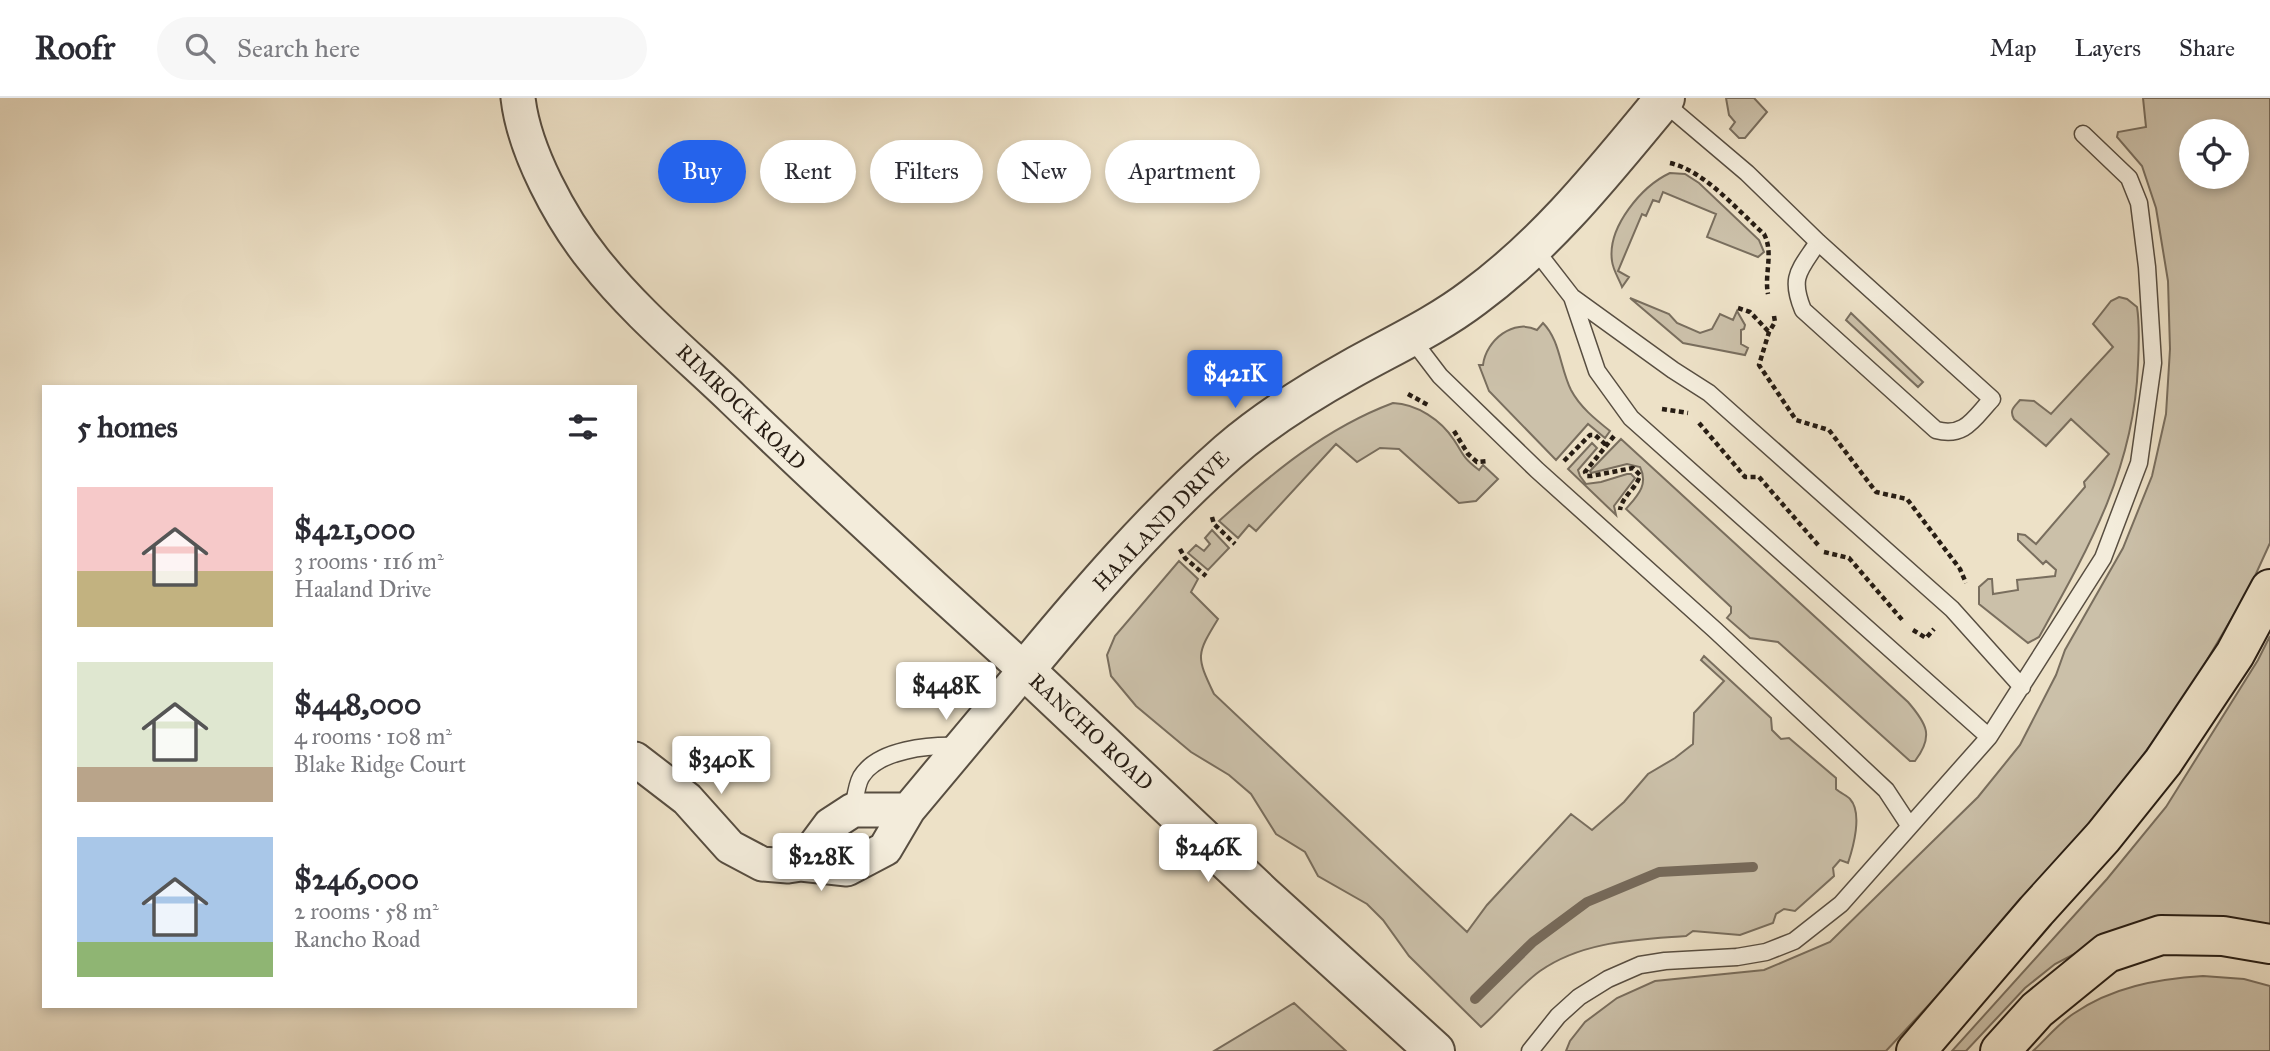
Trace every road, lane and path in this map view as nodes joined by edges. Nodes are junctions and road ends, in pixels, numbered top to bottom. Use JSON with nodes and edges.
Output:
{"nodes":[{"id":1,"x":518,"y":98,"type":"edge"},
{"id":2,"x":1663,"y":99,"type":"edge"},
{"id":3,"x":2083,"y":134,"type":"dead end"},
{"id":4,"x":1670,"y":163,"type":"dead end"},
{"id":5,"x":1818,"y":242,"type":"junction"},
{"id":6,"x":1534,"y":248,"type":"junction"},
{"id":7,"x":1768,"y":296,"type":"dead end"},
{"id":8,"x":1572,"y":297,"type":"junction"},
{"id":9,"x":1738,"y":308,"type":"dead end"},
{"id":10,"x":1772,"y":309,"type":"dead end"},
{"id":11,"x":1769,"y":332,"type":"junction"},
{"id":12,"x":1411,"y":338,"type":"junction"},
{"id":13,"x":1658,"y":408,"type":"dead end"},
{"id":14,"x":1690,"y":413,"type":"dead end"},
{"id":15,"x":1698,"y":422,"type":"dead end"},
{"id":16,"x":1615,"y":435,"type":"dead end"},
{"id":17,"x":1606,"y":445,"type":"junction"},
{"id":18,"x":1561,"y":464,"type":"dead end"},
{"id":19,"x":1621,"y":513,"type":"dead end"},
{"id":20,"x":1212,"y":516,"type":"dead end"},
{"id":21,"x":1235,"y":544,"type":"dead end"},
{"id":22,"x":1179,"y":548,"type":"dead end"},
{"id":23,"x":1960,"y":569,"type":"dead end"},
{"id":24,"x":1206,"y":576,"type":"dead end"},
{"id":25,"x":2270,"y":589,"type":"edge"},
{"id":26,"x":1936,"y":626,"type":"dead end"},
{"id":27,"x":1025,"y":670,"type":"junction"},
{"id":28,"x":2022,"y":687,"type":"junction"},
{"id":29,"x":1989,"y":737,"type":"junction"},
{"id":30,"x":961,"y":746,"type":"junction"},
{"id":31,"x":637,"y":760,"type":"edge"},
{"id":32,"x":853,"y":810,"type":"junction"},
{"id":33,"x":908,"y":810,"type":"junction"},
{"id":34,"x":1909,"y":825,"type":"junction"},
{"id":35,"x":801,"y":864,"type":"junction"},
{"id":36,"x":2270,"y":944,"type":"edge"},
{"id":37,"x":1435,"y":1051,"type":"edge"},
{"id":38,"x":1530,"y":1051,"type":"edge"},
{"id":39,"x":1916,"y":1051,"type":"edge"},
{"id":40,"x":2000,"y":1051,"type":"edge"}],
"edges":[{"from":1,"to":27,"type":"street","name":"RIMROCK ROAD"},
{"from":2,"to":5,"type":"lane"},
{"from":2,"to":6,"type":"street","name":"HAALAND DRIVE"},
{"from":3,"to":28,"type":"lane"},
{"from":4,"to":7,"type":"path"},
{"from":5,"to":5,"type":"lane"},
{"from":6,"to":8,"type":"lane"},
{"from":6,"to":12,"type":"street","name":"HAALAND DRIVE"},
{"from":8,"to":28,"type":"lane"},
{"from":8,"to":29,"type":"lane"},
{"from":9,"to":11,"type":"path"},
{"from":10,"to":11,"type":"path"},
{"from":11,"to":23,"type":"path"},
{"from":12,"to":27,"type":"street","name":"HAALAND DRIVE"},
{"from":12,"to":34,"type":"lane"},
{"from":13,"to":14,"type":"path"},
{"from":15,"to":26,"type":"path"},
{"from":16,"to":17,"type":"path"},
{"from":17,"to":18,"type":"path"},
{"from":17,"to":19,"type":"path"},
{"from":20,"to":21,"type":"path"},
{"from":22,"to":24,"type":"path"},
{"from":25,"to":39,"type":"highway"},
{"from":27,"to":30,"type":"street"},
{"from":27,"to":37,"type":"street","name":"RANCHO ROAD"},
{"from":28,"to":29,"type":"lane"},
{"from":29,"to":34,"type":"lane"},
{"from":30,"to":32,"type":"lane"},
{"from":30,"to":33,"type":"street"},
{"from":31,"to":35,"type":"street"},
{"from":32,"to":33,"type":"street"},
{"from":32,"to":35,"type":"street"},
{"from":33,"to":35,"type":"street"},
{"from":34,"to":38,"type":"lane"},
{"from":36,"to":40,"type":"highway"}]}
